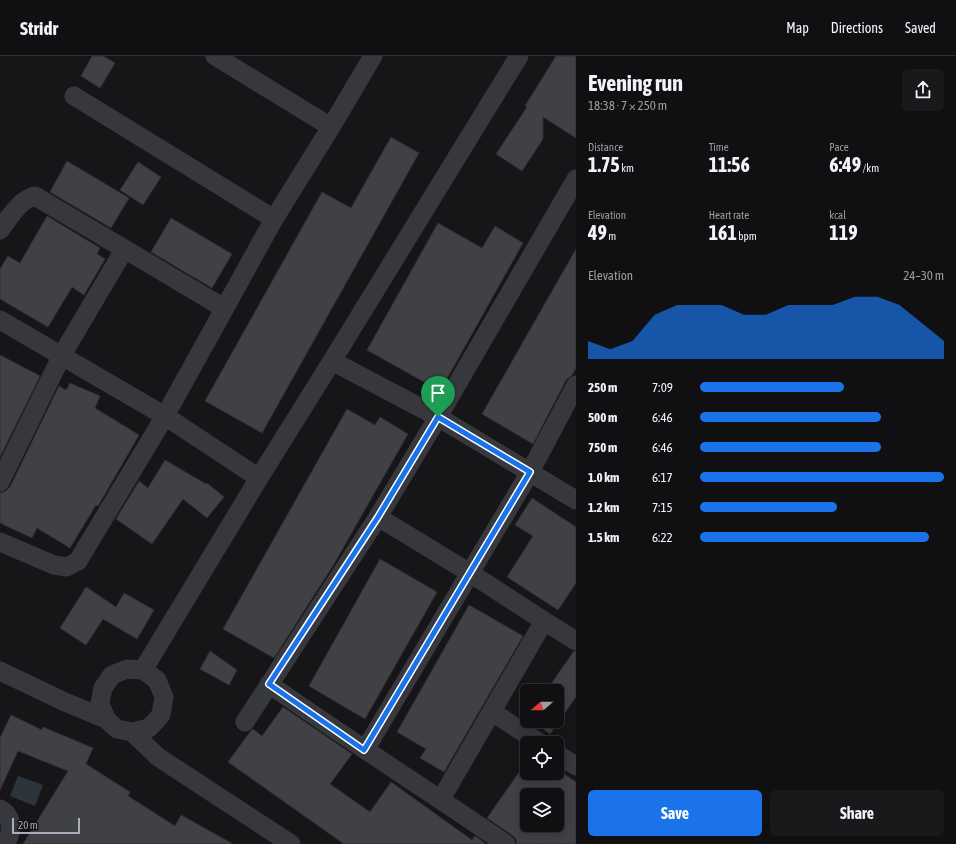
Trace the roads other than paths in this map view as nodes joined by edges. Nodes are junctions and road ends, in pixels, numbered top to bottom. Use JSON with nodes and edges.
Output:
{"nodes":[{"id":1,"x":214,"y":56,"type":"edge"},
{"id":2,"x":373,"y":56,"type":"edge"},
{"id":3,"x":520,"y":56,"type":"edge"},
{"id":4,"x":74,"y":96,"type":"dead end"},
{"id":5,"x":331,"y":127,"type":"junction"},
{"id":6,"x":576,"y":179,"type":"edge"},
{"id":7,"x":274,"y":219,"type":"junction"},
{"id":8,"x":0,"y":230,"type":"edge"},
{"id":9,"x":124,"y":250,"type":"junction"},
{"id":10,"x":224,"y":308,"type":"junction"},
{"id":11,"x":0,"y":320,"type":"edge"},
{"id":12,"x":62,"y":355,"type":"junction"},
{"id":13,"x":332,"y":361,"type":"junction"},
{"id":14,"x":576,"y":386,"type":"edge"},
{"id":15,"x":165,"y":416,"type":"junction"},
{"id":16,"x":438,"y":417,"type":"junction"},
{"id":17,"x":530,"y":472,"type":"junction"},
{"id":18,"x":258,"y":478,"type":"junction"},
{"id":19,"x":0,"y":482,"type":"edge"},
{"id":20,"x":576,"y":500,"type":"edge"},
{"id":21,"x":378,"y":517,"type":"junction"},
{"id":22,"x":0,"y":542,"type":"edge"},
{"id":23,"x":470,"y":573,"type":"junction"},
{"id":24,"x":544,"y":621,"type":"junction"},
{"id":25,"x":576,"y":641,"type":"edge"},
{"id":26,"x":143,"y":670,"type":"junction"},
{"id":27,"x":0,"y":672,"type":"edge"},
{"id":28,"x":269,"y":684,"type":"junction"},
{"id":29,"x":492,"y":712,"type":"junction"},
{"id":30,"x":106,"y":718,"type":"junction"},
{"id":31,"x":245,"y":722,"type":"dead end"},
{"id":32,"x":132,"y":732,"type":"junction"},
{"id":33,"x":529,"y":736,"type":"edge"},
{"id":34,"x":364,"y":750,"type":"junction"},
{"id":35,"x":564,"y":758,"type":"edge"},
{"id":36,"x":576,"y":766,"type":"edge"},
{"id":37,"x":440,"y":799,"type":"junction"},
{"id":38,"x":0,"y":809,"type":"edge"},
{"id":39,"x":4,"y":844,"type":"edge"},
{"id":40,"x":291,"y":844,"type":"edge"},
{"id":41,"x":506,"y":844,"type":"edge"}],
"edges":[{"from":1,"to":5,"type":"street"},
{"from":2,"to":5,"type":"street"},
{"from":3,"to":13,"type":"street"},
{"from":4,"to":7,"type":"street"},
{"from":5,"to":7,"type":"street"},
{"from":6,"to":16,"type":"street"},
{"from":7,"to":10,"type":"street"},
{"from":8,"to":9,"type":"street"},
{"from":9,"to":10,"type":"street"},
{"from":9,"to":12,"type":"street"},
{"from":10,"to":15,"type":"street"},
{"from":11,"to":12,"type":"street"},
{"from":12,"to":15,"type":"street"},
{"from":12,"to":19,"type":"street"},
{"from":13,"to":16,"type":"street"},
{"from":13,"to":18,"type":"street"},
{"from":14,"to":17,"type":"street"},
{"from":15,"to":18,"type":"street"},
{"from":15,"to":22,"type":"street"},
{"from":16,"to":17,"type":"street"},
{"from":16,"to":21,"type":"street"},
{"from":17,"to":20,"type":"street"},
{"from":17,"to":23,"type":"street"},
{"from":18,"to":26,"type":"street"},
{"from":21,"to":23,"type":"street"},
{"from":21,"to":28,"type":"street"},
{"from":23,"to":24,"type":"street"},
{"from":23,"to":34,"type":"street"},
{"from":24,"to":25,"type":"street"},
{"from":24,"to":29,"type":"street"},
{"from":26,"to":30,"type":"street"},
{"from":26,"to":32,"type":"street"},
{"from":27,"to":30,"type":"street"},
{"from":28,"to":31,"type":"street"},
{"from":28,"to":34,"type":"street"},
{"from":29,"to":33,"type":"street"},
{"from":29,"to":37,"type":"street"},
{"from":30,"to":32,"type":"street"},
{"from":32,"to":40,"type":"street"},
{"from":34,"to":37,"type":"street"},
{"from":35,"to":36,"type":"street"},
{"from":37,"to":41,"type":"street"},
{"from":38,"to":39,"type":"street"}]}
